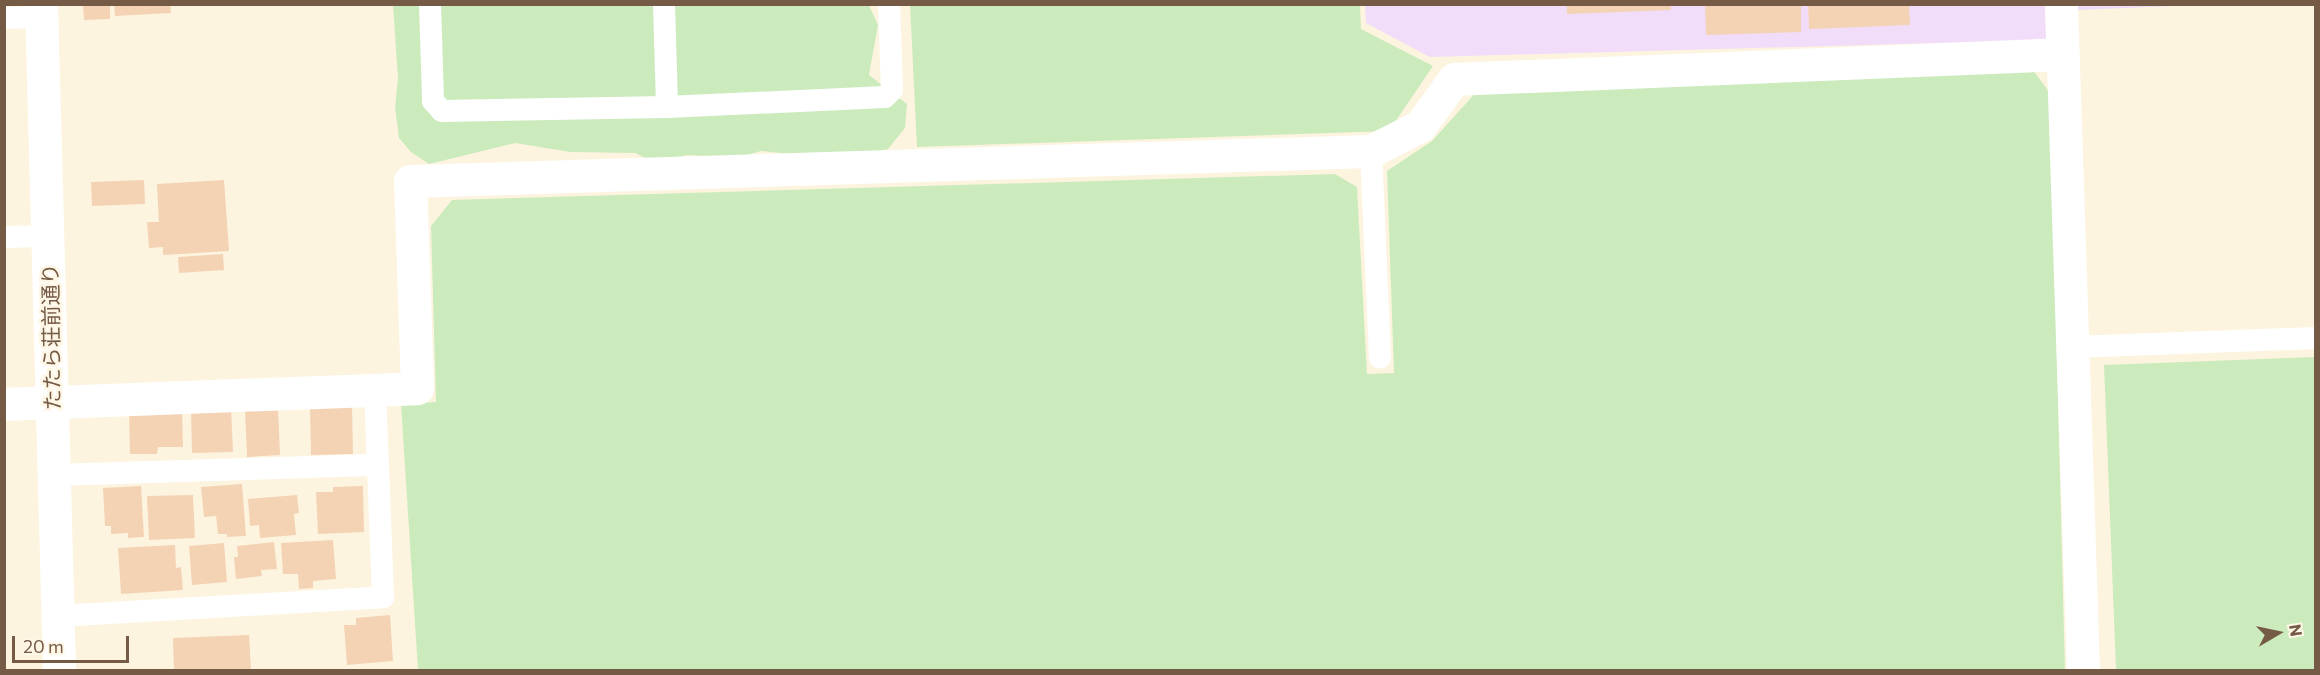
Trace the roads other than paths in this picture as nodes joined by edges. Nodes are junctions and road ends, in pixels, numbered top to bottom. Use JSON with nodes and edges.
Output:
{"nodes":[{"id":1,"x":430,"y":4,"type":"edge"},
{"id":2,"x":664,"y":4,"type":"edge"},
{"id":3,"x":889,"y":4,"type":"edge"},
{"id":4,"x":2061,"y":4,"type":"edge"},
{"id":5,"x":41,"y":11,"type":"edge"},
{"id":6,"x":4,"y":18,"type":"edge"},
{"id":7,"x":2062,"y":54,"type":"junction"},
{"id":8,"x":667,"y":107,"type":"junction"},
{"id":9,"x":1371,"y":151,"type":"junction"},
{"id":10,"x":48,"y":236,"type":"junction"},
{"id":11,"x":4,"y":237,"type":"edge"},
{"id":12,"x":2316,"y":338,"type":"edge"},
{"id":13,"x":2072,"y":347,"type":"junction"},
{"id":14,"x":1380,"y":358,"type":"dead end"},
{"id":15,"x":375,"y":389,"type":"junction"},
{"id":16,"x":52,"y":402,"type":"junction"},
{"id":17,"x":4,"y":404,"type":"edge"},
{"id":18,"x":378,"y":465,"type":"junction"},
{"id":19,"x":54,"y":475,"type":"junction"},
{"id":20,"x":58,"y":616,"type":"junction"},
{"id":21,"x":60,"y":670,"type":"edge"},
{"id":22,"x":2083,"y":670,"type":"edge"}],
"edges":[{"from":1,"to":8,"type":"lane"},
{"from":2,"to":8,"type":"lane"},
{"from":3,"to":8,"type":"lane"},
{"from":4,"to":7,"type":"street"},
{"from":5,"to":6,"type":"lane"},
{"from":5,"to":10,"type":"street","name":"たたら荘前通り"},
{"from":7,"to":9,"type":"street"},
{"from":7,"to":13,"type":"street"},
{"from":9,"to":14,"type":"lane"},
{"from":9,"to":15,"type":"street"},
{"from":10,"to":11,"type":"lane"},
{"from":10,"to":16,"type":"street","name":"たたら荘前通り"},
{"from":12,"to":13,"type":"lane"},
{"from":13,"to":22,"type":"street"},
{"from":15,"to":16,"type":"street"},
{"from":15,"to":18,"type":"lane"},
{"from":16,"to":17,"type":"street"},
{"from":16,"to":19,"type":"street","name":"たたら荘前通り"},
{"from":18,"to":19,"type":"lane"},
{"from":18,"to":20,"type":"lane"},
{"from":19,"to":20,"type":"street","name":"たたら荘前通り"},
{"from":20,"to":21,"type":"street","name":"たたら荘前通り"}]}
